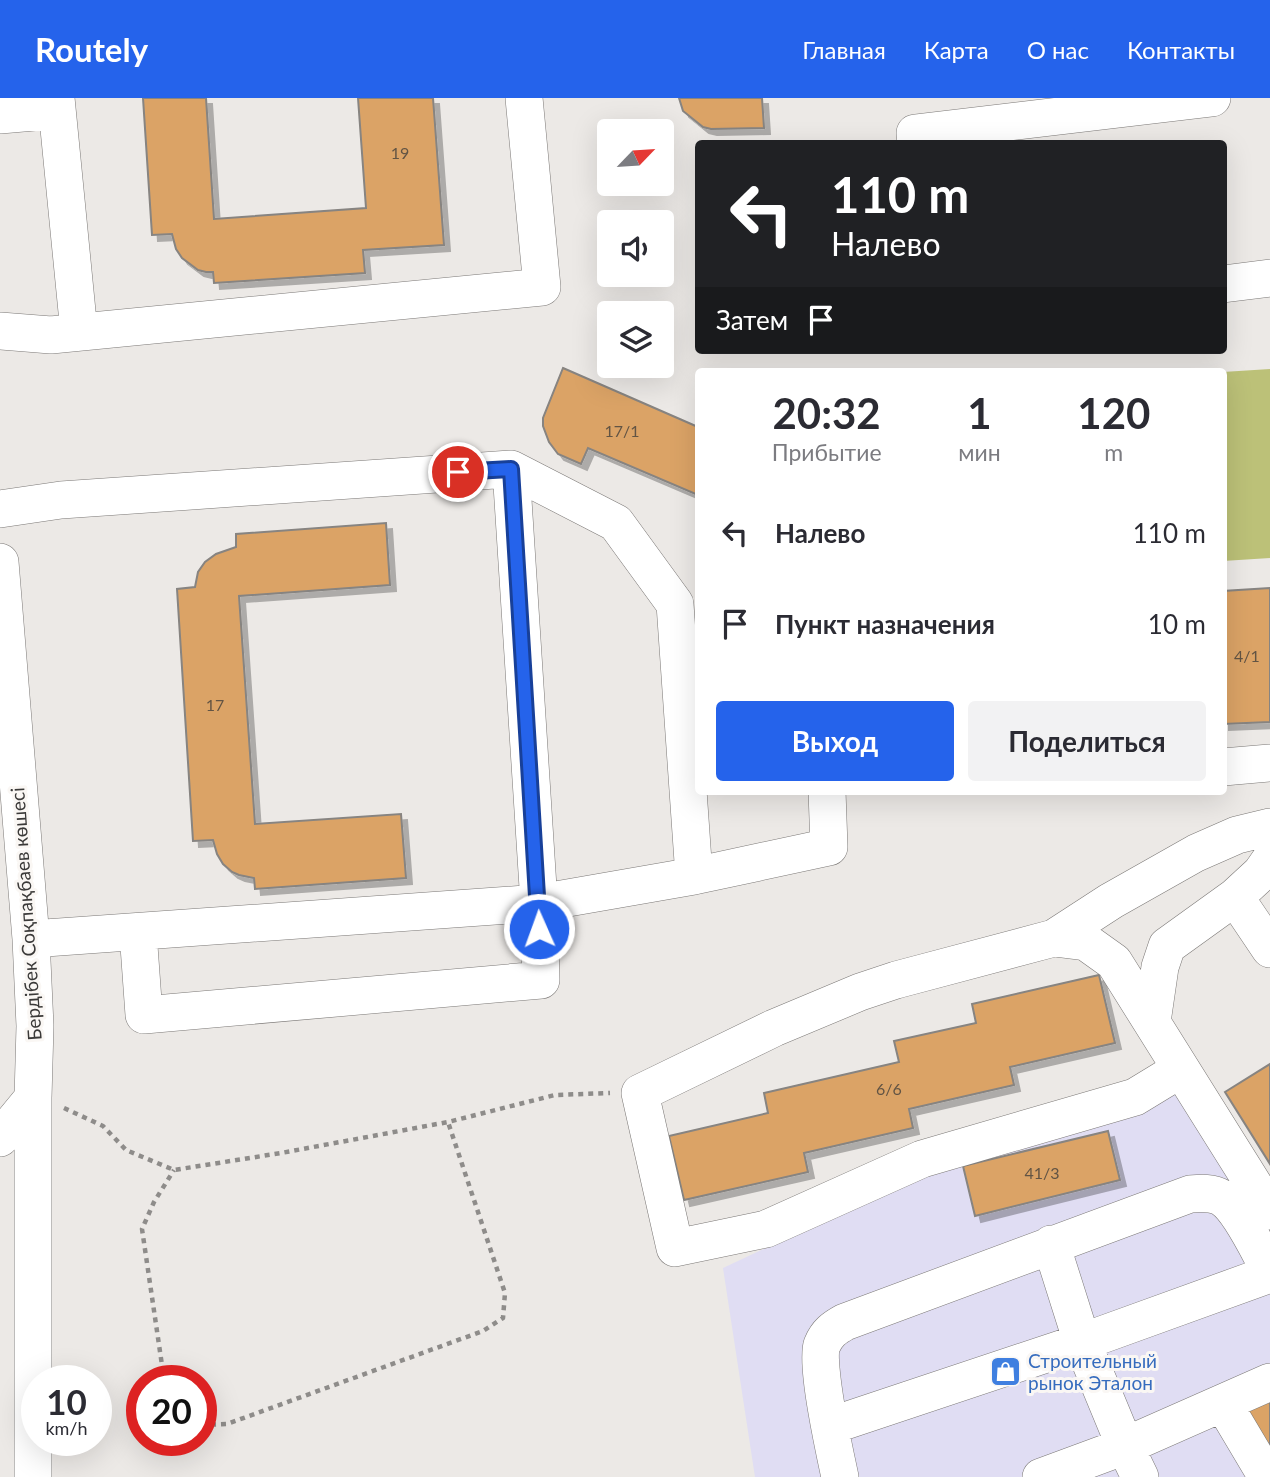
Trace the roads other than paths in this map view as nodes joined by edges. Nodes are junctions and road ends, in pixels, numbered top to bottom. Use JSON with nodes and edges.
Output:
{"nodes":[{"id":1,"x":524,"y":98,"type":"edge"},
{"id":2,"x":1212,"y":98,"type":"edge"},
{"id":3,"x":57,"y":104,"type":"edge"},
{"id":4,"x":0,"y":115,"type":"edge"},
{"id":5,"x":916,"y":140,"type":"edge"},
{"id":6,"x":1270,"y":278,"type":"edge"},
{"id":7,"x":1227,"y":283,"type":"edge"},
{"id":8,"x":0,"y":331,"type":"edge"},
{"id":9,"x":79,"y":332,"type":"junction"},
{"id":10,"x":511,"y":469,"type":"junction"},
{"id":11,"x":0,"y":509,"type":"edge"},
{"id":12,"x":0,"y":562,"type":"edge"},
{"id":13,"x":1270,"y":764,"type":"edge"},
{"id":14,"x":1227,"y":767,"type":"edge"},
{"id":15,"x":827,"y":795,"type":"edge"},
{"id":16,"x":1270,"y":827,"type":"edge"},
{"id":17,"x":1270,"y":860,"type":"edge"},
{"id":18,"x":694,"y":876,"type":"junction"},
{"id":19,"x":1235,"y":897,"type":"junction"},
{"id":20,"x":539,"y":903,"type":"junction"},
{"id":21,"x":138,"y":932,"type":"junction"},
{"id":22,"x":31,"y":939,"type":"junction"},
{"id":23,"x":1054,"y":939,"type":"junction"},
{"id":24,"x":1270,"y":949,"type":"edge"},
{"id":25,"x":1152,"y":1022,"type":"junction"},
{"id":26,"x":1181,"y":1069,"type":"junction"},
{"id":27,"x":33,"y":1098,"type":"junction"},
{"id":28,"x":0,"y":1138,"type":"edge"},
{"id":29,"x":1270,"y":1211,"type":"edge"},
{"id":30,"x":1051,"y":1244,"type":"junction"},
{"id":31,"x":1270,"y":1273,"type":"edge"},
{"id":32,"x":1082,"y":1342,"type":"junction"},
{"id":33,"x":1270,"y":1382,"type":"edge"},
{"id":34,"x":1223,"y":1402,"type":"junction"},
{"id":35,"x":830,"y":1426,"type":"junction"},
{"id":36,"x":1133,"y":1462,"type":"edge"},
{"id":37,"x":33,"y":1477,"type":"edge"},
{"id":38,"x":840,"y":1477,"type":"edge"},
{"id":39,"x":1041,"y":1477,"type":"edge"},
{"id":40,"x":1267,"y":1477,"type":"edge"}],
"edges":[{"from":1,"to":9,"type":"street"},
{"from":2,"to":5,"type":"street"},
{"from":3,"to":4,"type":"street"},
{"from":3,"to":9,"type":"street"},
{"from":6,"to":7,"type":"street"},
{"from":8,"to":9,"type":"street"},
{"from":10,"to":11,"type":"street"},
{"from":10,"to":18,"type":"street"},
{"from":10,"to":20,"type":"street"},
{"from":12,"to":22,"type":"street","name":"Бердібек Соқпақбаев көшесі"},
{"from":13,"to":14,"type":"street"},
{"from":15,"to":18,"type":"street"},
{"from":16,"to":23,"type":"street"},
{"from":17,"to":19,"type":"street"},
{"from":18,"to":20,"type":"street"},
{"from":19,"to":24,"type":"street"},
{"from":19,"to":25,"type":"street"},
{"from":20,"to":21,"type":"street"},
{"from":20,"to":21,"type":"street"},
{"from":21,"to":22,"type":"street"},
{"from":22,"to":27,"type":"street","name":"Бердібек Соқпақбаев көшесі"},
{"from":23,"to":25,"type":"street"},
{"from":23,"to":26,"type":"street"},
{"from":25,"to":26,"type":"street"},
{"from":26,"to":29,"type":"street"},
{"from":27,"to":28,"type":"street"},
{"from":27,"to":37,"type":"street","name":"Бердібек Соқпақбаев көшесі"},
{"from":30,"to":31,"type":"street"},
{"from":30,"to":32,"type":"street"},
{"from":30,"to":35,"type":"street"},
{"from":31,"to":32,"type":"street"},
{"from":32,"to":35,"type":"street"},
{"from":32,"to":36,"type":"street"},
{"from":33,"to":34,"type":"street"},
{"from":34,"to":36,"type":"street"},
{"from":34,"to":40,"type":"street"},
{"from":35,"to":38,"type":"street"},
{"from":36,"to":39,"type":"street"}]}
